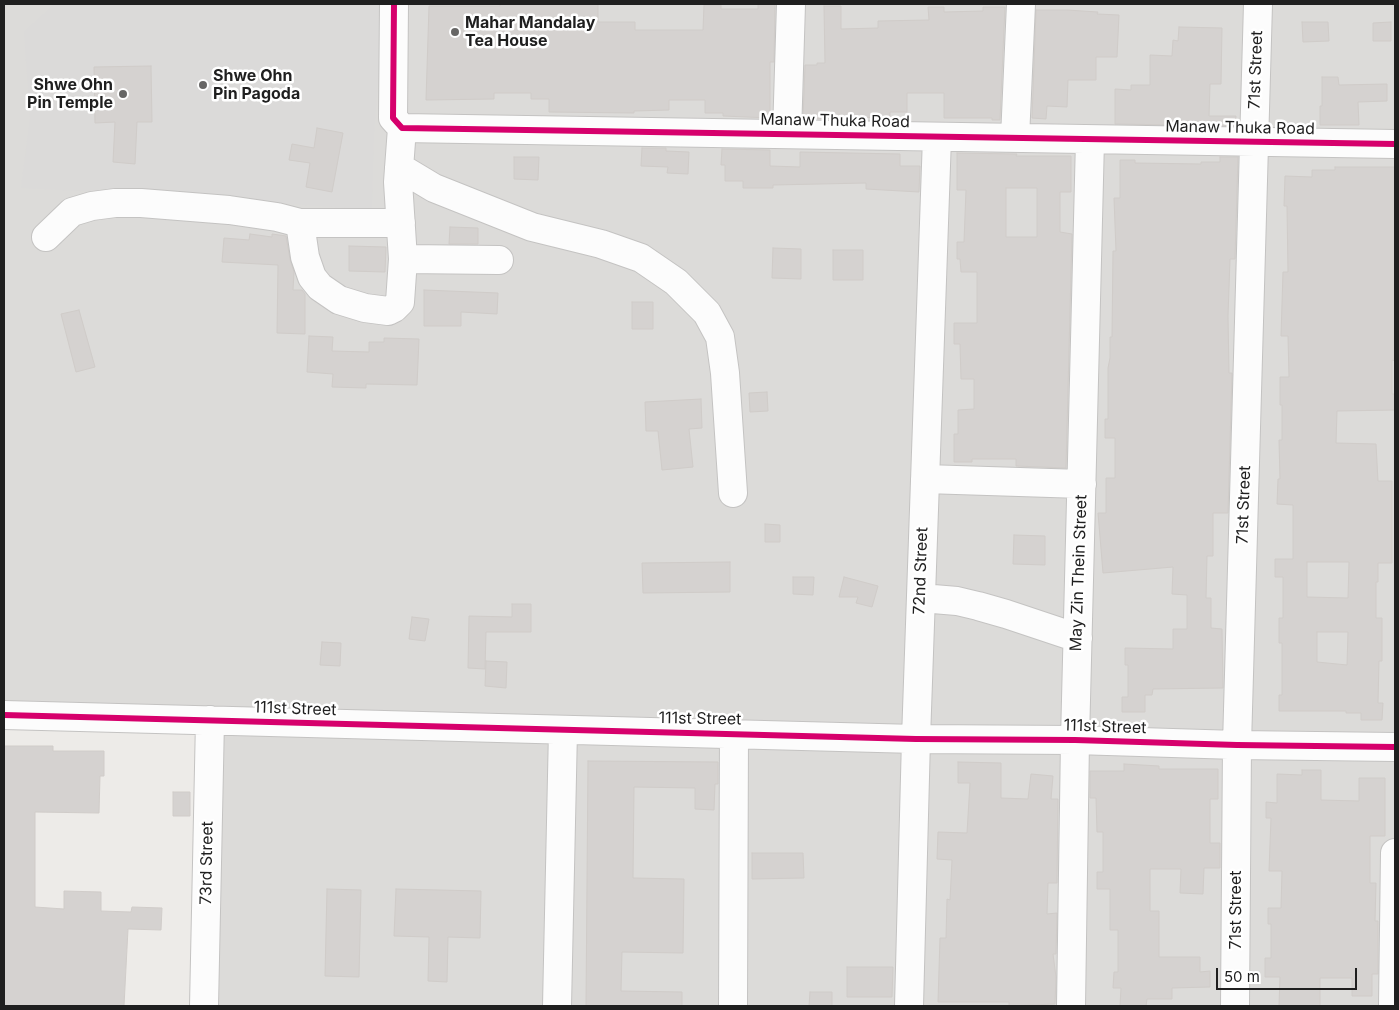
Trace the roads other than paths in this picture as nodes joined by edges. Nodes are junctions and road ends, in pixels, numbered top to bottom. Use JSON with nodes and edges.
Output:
{"nodes":[{"id":1,"x":394,"y":4,"type":"edge"},
{"id":2,"x":791,"y":4,"type":"edge"},
{"id":3,"x":1021,"y":4,"type":"edge"},
{"id":4,"x":1258,"y":4,"type":"edge"},
{"id":5,"x":402,"y":128,"type":"junction"},
{"id":6,"x":787,"y":134,"type":"junction"},
{"id":7,"x":937,"y":137,"type":"junction"},
{"id":8,"x":1015,"y":138,"type":"junction"},
{"id":9,"x":1090,"y":140,"type":"junction"},
{"id":10,"x":1254,"y":143,"type":"junction"},
{"id":11,"x":1395,"y":144,"type":"edge"},
{"id":12,"x":399,"y":168,"type":"junction"},
{"id":13,"x":300,"y":223,"type":"junction"},
{"id":14,"x":400,"y":223,"type":"junction"},
{"id":15,"x":46,"y":237,"type":"dead end"},
{"id":16,"x":403,"y":260,"type":"junction"},
{"id":17,"x":499,"y":260,"type":"dead end"},
{"id":18,"x":925,"y":479,"type":"junction"},
{"id":19,"x":1082,"y":484,"type":"junction"},
{"id":20,"x":733,"y":493,"type":"dead end"},
{"id":21,"x":920,"y":598,"type":"junction"},
{"id":22,"x":1078,"y":638,"type":"junction"},
{"id":23,"x":4,"y":715,"type":"edge"},
{"id":24,"x":210,"y":720,"type":"junction"},
{"id":25,"x":563,"y":730,"type":"junction"},
{"id":26,"x":734,"y":734,"type":"junction"},
{"id":27,"x":916,"y":739,"type":"junction"},
{"id":28,"x":1075,"y":740,"type":"junction"},
{"id":29,"x":1237,"y":745,"type":"junction"},
{"id":30,"x":1395,"y":747,"type":"edge"},
{"id":31,"x":1395,"y":853,"type":"edge"},
{"id":32,"x":204,"y":1006,"type":"edge"},
{"id":33,"x":558,"y":1006,"type":"edge"},
{"id":34,"x":733,"y":1006,"type":"edge"},
{"id":35,"x":909,"y":1006,"type":"edge"},
{"id":36,"x":1071,"y":1006,"type":"edge"},
{"id":37,"x":1235,"y":1006,"type":"edge"},
{"id":38,"x":1393,"y":1006,"type":"edge"}],
"edges":[{"from":1,"to":5,"type":"street"},
{"from":2,"to":6,"type":"street"},
{"from":3,"to":8,"type":"street"},
{"from":4,"to":10,"type":"street","name":"71st Street"},
{"from":5,"to":6,"type":"street","name":"Manaw Thuka Road"},
{"from":5,"to":12,"type":"street"},
{"from":6,"to":7,"type":"street","name":"Manaw Thuka Road"},
{"from":7,"to":8,"type":"street","name":"Manaw Thuka Road"},
{"from":7,"to":18,"type":"street","name":"72nd Street"},
{"from":8,"to":9,"type":"street","name":"Manaw Thuka Road"},
{"from":9,"to":10,"type":"street","name":"Manaw Thuka Road"},
{"from":9,"to":19,"type":"street","name":"May Zin Thein Street"},
{"from":10,"to":11,"type":"street","name":"Manaw Thuka Road"},
{"from":10,"to":29,"type":"street","name":"71st Street"},
{"from":12,"to":14,"type":"street"},
{"from":12,"to":20,"type":"street"},
{"from":13,"to":14,"type":"street"},
{"from":13,"to":15,"type":"street"},
{"from":13,"to":16,"type":"street"},
{"from":14,"to":16,"type":"street"},
{"from":16,"to":17,"type":"street"},
{"from":18,"to":19,"type":"street"},
{"from":18,"to":21,"type":"street","name":"72nd Street"},
{"from":19,"to":22,"type":"street","name":"May Zin Thein Street"},
{"from":21,"to":22,"type":"street"},
{"from":21,"to":27,"type":"street","name":"72nd Street"},
{"from":22,"to":28,"type":"street","name":"May Zin Thein Street"},
{"from":23,"to":24,"type":"street","name":"111st Street"},
{"from":24,"to":25,"type":"street","name":"111st Street"},
{"from":24,"to":32,"type":"street","name":"73rd Street"},
{"from":25,"to":26,"type":"street","name":"111st Street"},
{"from":25,"to":33,"type":"street"},
{"from":26,"to":27,"type":"street","name":"111st Street"},
{"from":26,"to":34,"type":"street"},
{"from":27,"to":28,"type":"street","name":"111st Street"},
{"from":27,"to":35,"type":"street","name":"72nd Street"},
{"from":28,"to":29,"type":"street","name":"111st Street"},
{"from":28,"to":36,"type":"street","name":"May Zin Thein Street"},
{"from":29,"to":30,"type":"street","name":"111st Street"},
{"from":29,"to":37,"type":"street","name":"71st Street"},
{"from":31,"to":38,"type":"street"}]}
